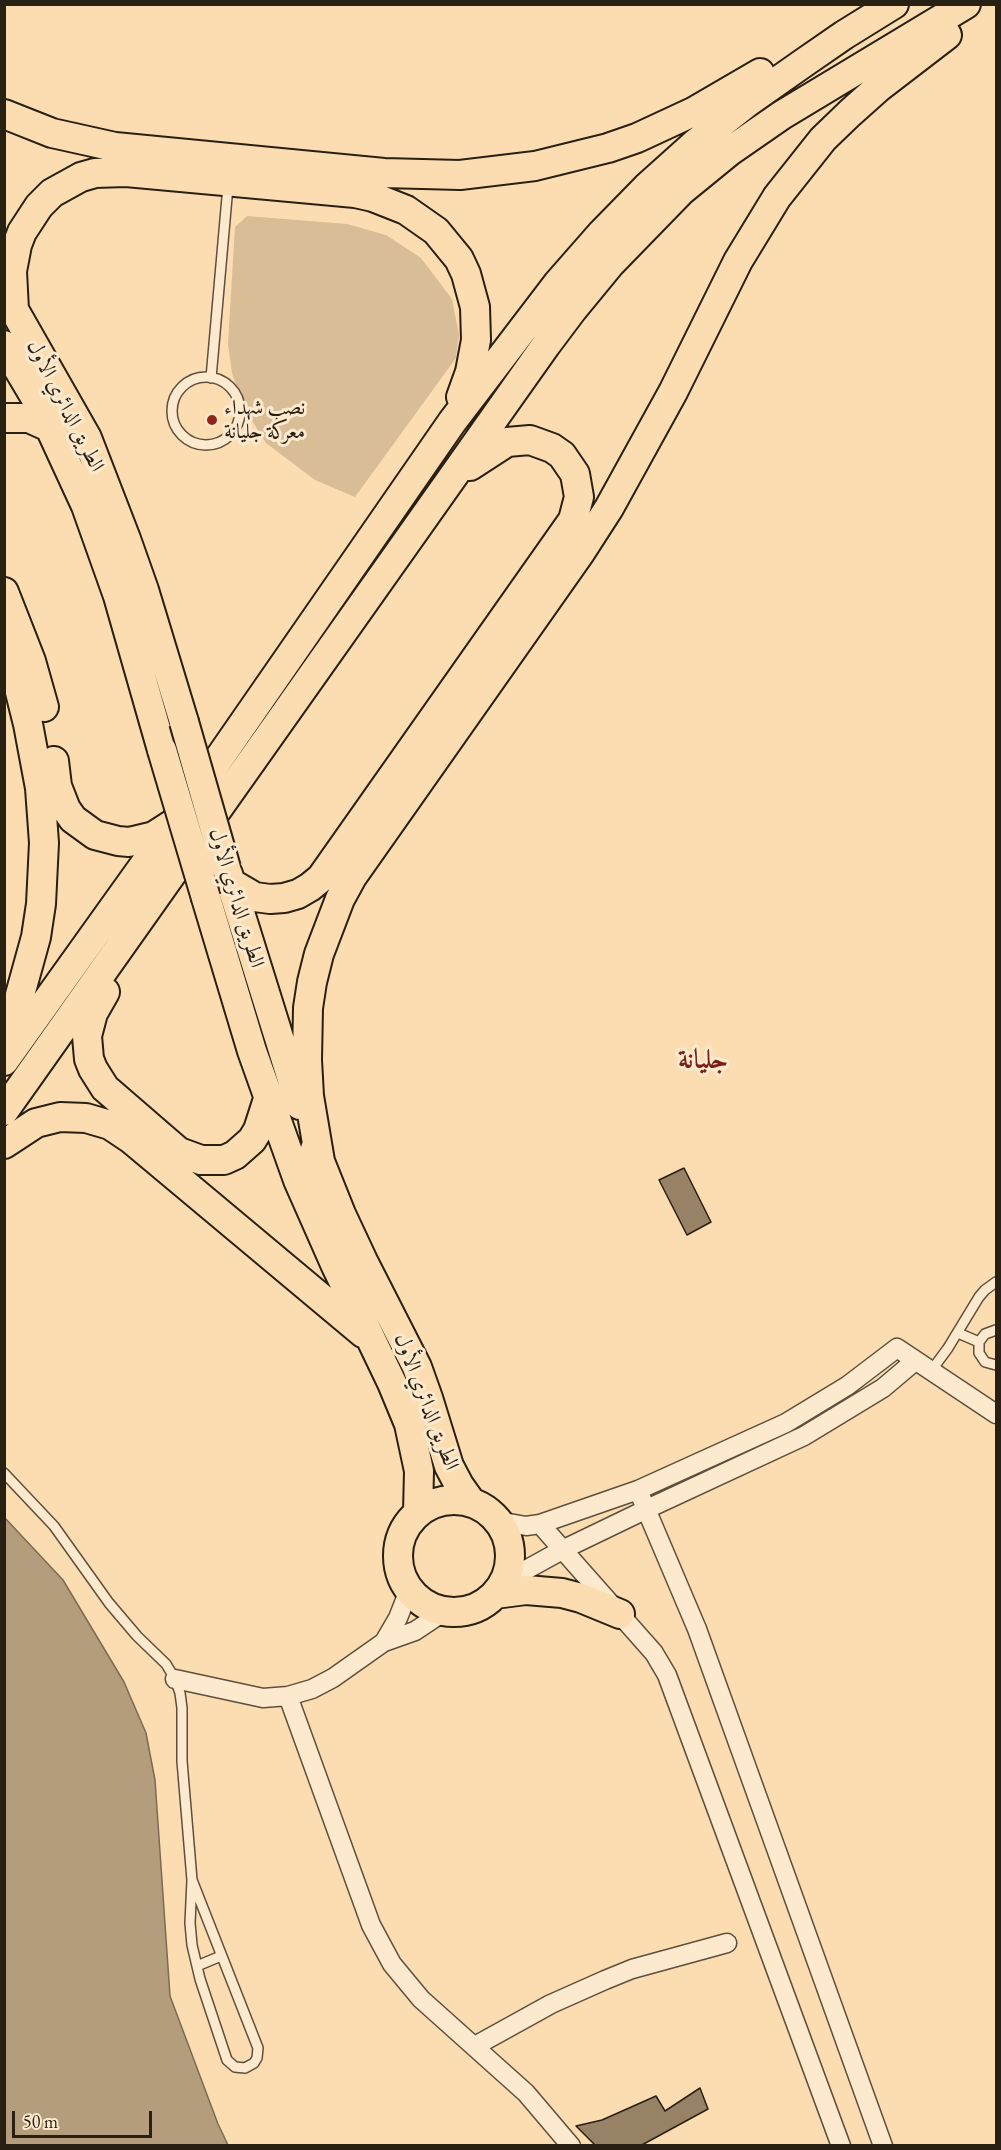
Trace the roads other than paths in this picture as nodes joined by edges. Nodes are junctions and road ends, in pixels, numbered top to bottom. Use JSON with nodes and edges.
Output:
{"nodes":[{"id":1,"x":894,"y":4,"type":"edge"},
{"id":2,"x":966,"y":4,"type":"edge"},
{"id":3,"x":982,"y":4,"type":"edge"},
{"id":4,"x":844,"y":35,"type":"junction"},
{"id":5,"x":4,"y":114,"type":"edge"},
{"id":6,"x":229,"y":182,"type":"junction"},
{"id":7,"x":9,"y":302,"type":"edge"},
{"id":8,"x":4,"y":345,"type":"edge"},
{"id":9,"x":211,"y":378,"type":"junction"},
{"id":10,"x":4,"y":418,"type":"edge"},
{"id":11,"x":452,"y":422,"type":"junction"},
{"id":12,"x":51,"y":428,"type":"junction"},
{"id":13,"x":458,"y":473,"type":"junction"},
{"id":14,"x":4,"y":592,"type":"edge"},
{"id":15,"x":4,"y":647,"type":"edge"},
{"id":16,"x":175,"y":822,"type":"junction"},
{"id":17,"x":228,"y":875,"type":"junction"},
{"id":18,"x":123,"y":944,"type":"junction"},
{"id":19,"x":4,"y":1038,"type":"edge"},
{"id":20,"x":4,"y":1061,"type":"edge"},
{"id":21,"x":268,"y":1099,"type":"junction"},
{"id":22,"x":4,"y":1111,"type":"edge"},
{"id":23,"x":4,"y":1144,"type":"edge"},
{"id":24,"x":321,"y":1167,"type":"junction"},
{"id":25,"x":996,"y":1282,"type":"edge"},
{"id":26,"x":996,"y":1330,"type":"edge"},
{"id":27,"x":958,"y":1333,"type":"junction"},
{"id":28,"x":371,"y":1340,"type":"junction"},
{"id":29,"x":979,"y":1342,"type":"junction"},
{"id":30,"x":915,"y":1360,"type":"junction"},
{"id":31,"x":996,"y":1365,"type":"edge"},
{"id":32,"x":931,"y":1371,"type":"junction"},
{"id":33,"x":996,"y":1414,"type":"edge"},
{"id":34,"x":4,"y":1473,"type":"edge"},
{"id":35,"x":638,"y":1490,"type":"junction"},
{"id":36,"x":471,"y":1502,"type":"junction"},
{"id":37,"x":647,"y":1509,"type":"junction"},
{"id":38,"x":418,"y":1512,"type":"junction"},
{"id":39,"x":498,"y":1521,"type":"junction"},
{"id":40,"x":540,"y":1524,"type":"junction"},
{"id":41,"x":562,"y":1550,"type":"junction"},
{"id":42,"x":499,"y":1588,"type":"junction"},
{"id":43,"x":409,"y":1590,"type":"junction"},
{"id":44,"x":445,"y":1611,"type":"junction"},
{"id":45,"x":620,"y":1614,"type":"junction"},
{"id":46,"x":384,"y":1642,"type":"junction"},
{"id":47,"x":175,"y":1679,"type":"junction"},
{"id":48,"x":288,"y":1696,"type":"junction"},
{"id":49,"x":192,"y":1880,"type":"junction"},
{"id":50,"x":727,"y":1944,"type":"dead end"},
{"id":51,"x":221,"y":1956,"type":"junction"},
{"id":52,"x":197,"y":1966,"type":"junction"},
{"id":53,"x":475,"y":2046,"type":"junction"},
{"id":54,"x":571,"y":2145,"type":"edge"},
{"id":55,"x":841,"y":2145,"type":"edge"},
{"id":56,"x":883,"y":2145,"type":"edge"}],
"edges":[{"from":1,"to":4,"type":"main road"},
{"from":2,"to":13,"type":"main road"},
{"from":3,"to":24,"type":"main road"},
{"from":4,"to":5,"type":"main road"},
{"from":4,"to":11,"type":"main road"},
{"from":6,"to":7,"type":"main road"},
{"from":6,"to":9,"type":"lane"},
{"from":6,"to":11,"type":"main road"},
{"from":7,"to":17,"type":"main road","name":"الطريق الدائري الأول","bridge":true},
{"from":8,"to":12,"type":"main road","name":"الطريق الدائري الأول"},
{"from":9,"to":9,"type":"lane"},
{"from":10,"to":12,"type":"main road"},
{"from":11,"to":16,"type":"main road"},
{"from":12,"to":21,"type":"main road","name":"الطريق الدائري الأول","bridge":true},
{"from":13,"to":17,"type":"main road"},
{"from":13,"to":18,"type":"main road"},
{"from":14,"to":16,"type":"main road"},
{"from":15,"to":19,"type":"main road"},
{"from":16,"to":20,"type":"main road"},
{"from":17,"to":24,"type":"main road","name":"الطريق الدائري الأول"},
{"from":18,"to":21,"type":"main road"},
{"from":18,"to":22,"type":"main road"},
{"from":21,"to":28,"type":"main road","name":"الطريق الدائري الأول"},
{"from":23,"to":28,"type":"main road"},
{"from":24,"to":36,"type":"main road","name":"الطريق الدائري الأول"},
{"from":25,"to":27,"type":"lane"},
{"from":26,"to":29,"type":"lane"},
{"from":27,"to":29,"type":"lane"},
{"from":27,"to":32,"type":"lane"},
{"from":28,"to":38,"type":"main road","name":"الطريق الدائري الأول"},
{"from":29,"to":31,"type":"lane"},
{"from":30,"to":32,"type":"street"},
{"from":30,"to":35,"type":"street"},
{"from":30,"to":37,"type":"street"},
{"from":32,"to":33,"type":"street"},
{"from":34,"to":47,"type":"lane"},
{"from":35,"to":37,"type":"street"},
{"from":35,"to":40,"type":"street"},
{"from":36,"to":38,"type":"main road"},
{"from":36,"to":39,"type":"main road"},
{"from":37,"to":41,"type":"street"},
{"from":37,"to":56,"type":"street"},
{"from":38,"to":43,"type":"main road"},
{"from":39,"to":40,"type":"street"},
{"from":39,"to":42,"type":"main road"},
{"from":40,"to":41,"type":"street"},
{"from":41,"to":42,"type":"street"},
{"from":41,"to":45,"type":"street"},
{"from":42,"to":44,"type":"main road"},
{"from":42,"to":45,"type":"main road"},
{"from":43,"to":44,"type":"main road"},
{"from":43,"to":46,"type":"street"},
{"from":44,"to":46,"type":"street"},
{"from":45,"to":55,"type":"street"},
{"from":46,"to":48,"type":"street"},
{"from":47,"to":48,"type":"street"},
{"from":47,"to":49,"type":"lane"},
{"from":48,"to":53,"type":"street"},
{"from":49,"to":51,"type":"lane"},
{"from":49,"to":52,"type":"lane"},
{"from":50,"to":53,"type":"street"},
{"from":51,"to":52,"type":"lane"},
{"from":51,"to":52,"type":"lane"},
{"from":53,"to":54,"type":"street"}]}
